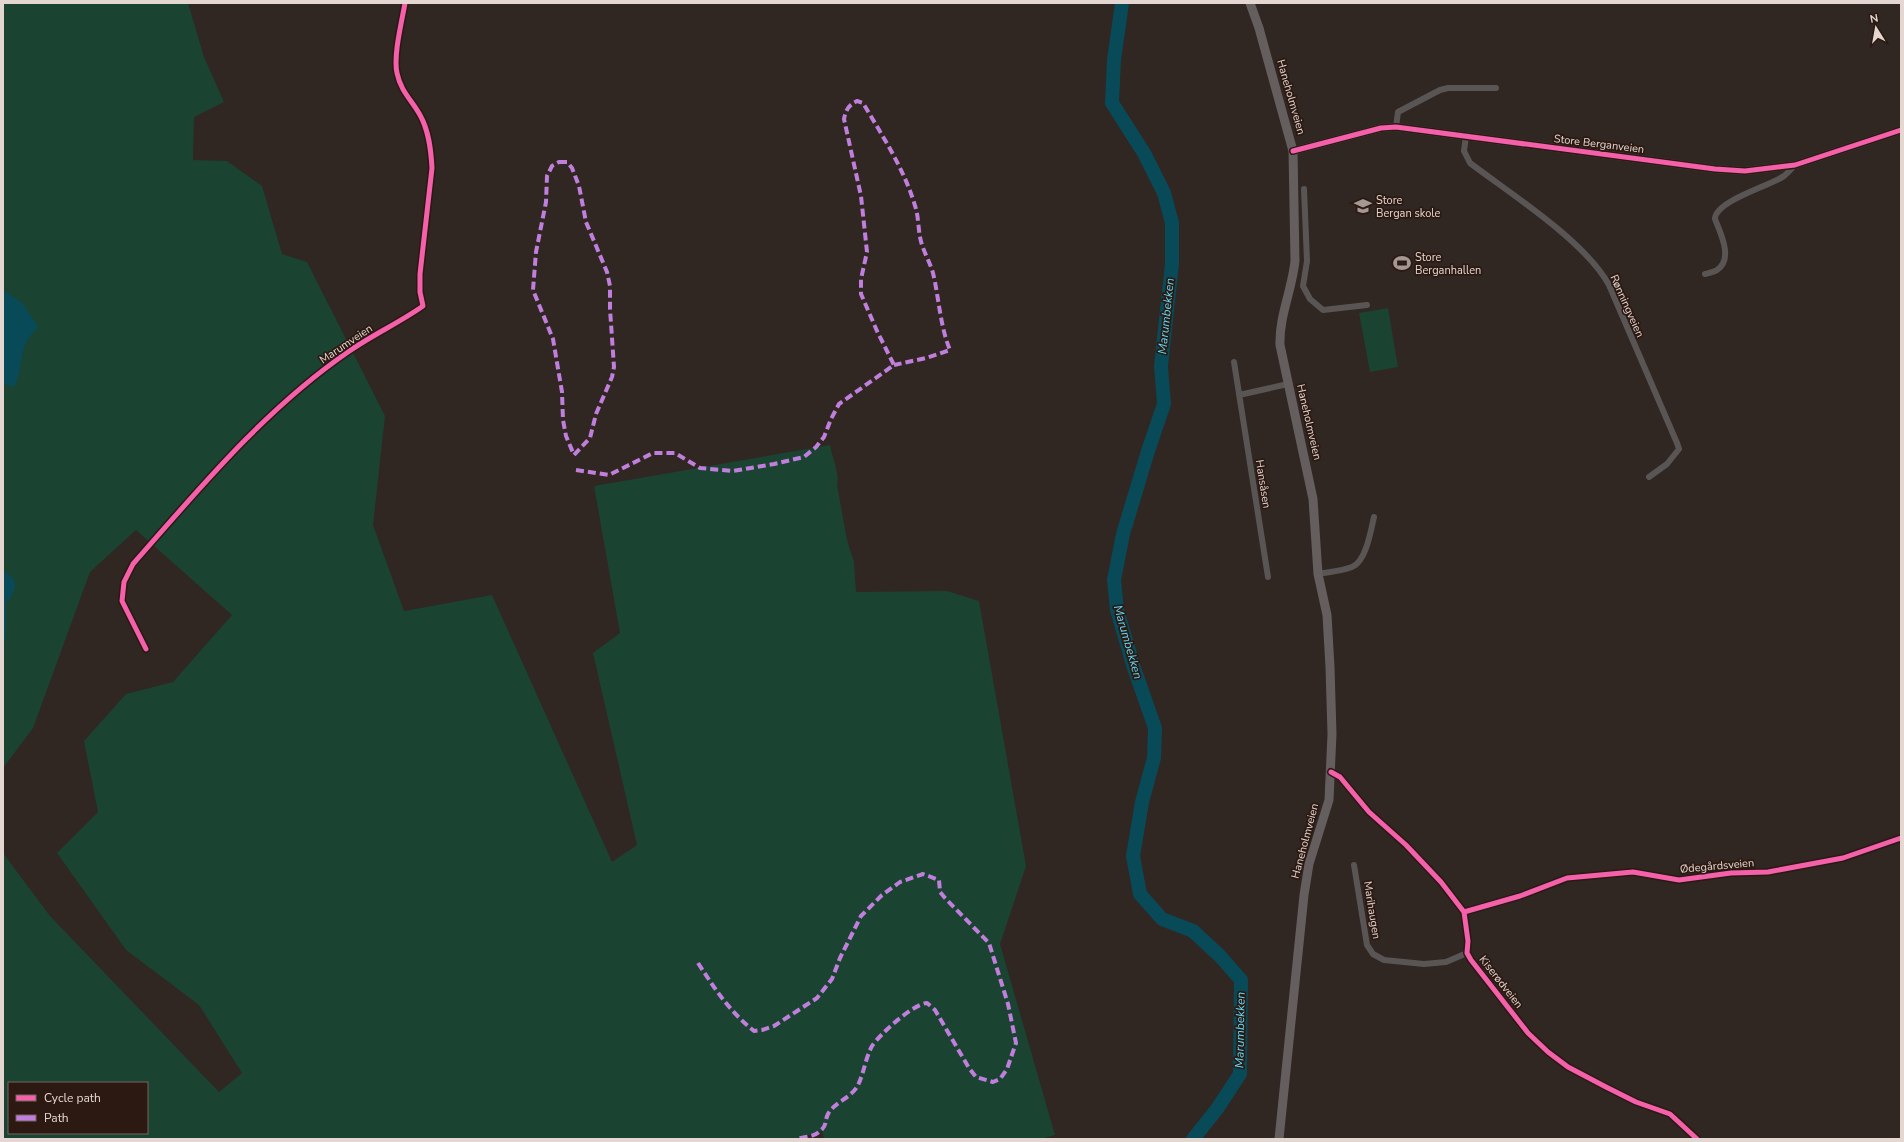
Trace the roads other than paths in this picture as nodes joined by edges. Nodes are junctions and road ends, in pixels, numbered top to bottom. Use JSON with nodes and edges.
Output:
{"nodes":[{"id":1,"x":405,"y":3,"type":"edge"},
{"id":2,"x":1250,"y":3,"type":"edge"},
{"id":3,"x":1496,"y":88,"type":"dead end"},
{"id":4,"x":1396,"y":127,"type":"junction"},
{"id":5,"x":1901,"y":130,"type":"edge"},
{"id":6,"x":1466,"y":136,"type":"junction"},
{"id":7,"x":1293,"y":151,"type":"junction"},
{"id":8,"x":1795,"y":165,"type":"junction"},
{"id":9,"x":1304,"y":189,"type":"dead end"},
{"id":10,"x":1304,"y":199,"type":"junction"},
{"id":11,"x":1294,"y":200,"type":"junction"},
{"id":12,"x":1705,"y":274,"type":"dead end"},
{"id":13,"x":1293,"y":277,"type":"junction"},
{"id":14,"x":1303,"y":278,"type":"junction"},
{"id":15,"x":1367,"y":305,"type":"dead end"},
{"id":16,"x":1234,"y":362,"type":"dead end"},
{"id":17,"x":1288,"y":384,"type":"junction"},
{"id":18,"x":1239,"y":395,"type":"junction"},
{"id":19,"x":1649,"y":476,"type":"dead end"},
{"id":20,"x":1374,"y":517,"type":"dead end"},
{"id":21,"x":1318,"y":574,"type":"junction"},
{"id":22,"x":1268,"y":577,"type":"dead end"},
{"id":23,"x":146,"y":649,"type":"dead end"},
{"id":24,"x":1331,"y":772,"type":"junction"},
{"id":25,"x":1901,"y":838,"type":"edge"},
{"id":26,"x":1354,"y":865,"type":"dead end"},
{"id":27,"x":1464,"y":912,"type":"junction"},
{"id":28,"x":1467,"y":953,"type":"junction"},
{"id":29,"x":1694,"y":1138,"type":"edge"},
{"id":30,"x":1279,"y":1139,"type":"edge"}],
"edges":[{"from":1,"to":23,"type":"street","name":"Marumveien"},
{"from":2,"to":7,"type":"main road","name":"Haneholmveien"},
{"from":3,"to":4,"type":"street"},
{"from":4,"to":6,"type":"street","name":"Store Berganveien"},
{"from":4,"to":7,"type":"street","name":"Store Berganveien"},
{"from":5,"to":8,"type":"street","name":"Store Berganveien"},
{"from":6,"to":8,"type":"street","name":"Store Berganveien"},
{"from":6,"to":19,"type":"street","name":"Rønningveien"},
{"from":7,"to":11,"type":"main road","name":"Haneholmveien"},
{"from":8,"to":12,"type":"street","name":"Store Berganveien"},
{"from":9,"to":10,"type":"street"},
{"from":10,"to":11,"type":"street"},
{"from":10,"to":14,"type":"street"},
{"from":11,"to":13,"type":"main road","name":"Haneholmveien"},
{"from":13,"to":14,"type":"street"},
{"from":13,"to":17,"type":"main road","name":"Haneholmveien"},
{"from":14,"to":15,"type":"street"},
{"from":16,"to":18,"type":"street","name":"Hansåsen"},
{"from":17,"to":18,"type":"street"},
{"from":17,"to":21,"type":"main road","name":"Haneholmveien"},
{"from":18,"to":22,"type":"street","name":"Hansåsen"},
{"from":20,"to":21,"type":"street"},
{"from":21,"to":24,"type":"main road","name":"Haneholmveien"},
{"from":24,"to":27,"type":"street","name":"Kiserødveien"},
{"from":24,"to":30,"type":"main road","name":"Haneholmveien"},
{"from":25,"to":27,"type":"street","name":"Ødegårdsveien"},
{"from":26,"to":28,"type":"street","name":"Marihaugen"},
{"from":27,"to":28,"type":"street","name":"Kiserødveien"},
{"from":28,"to":29,"type":"street","name":"Kiserødveien"}]}
